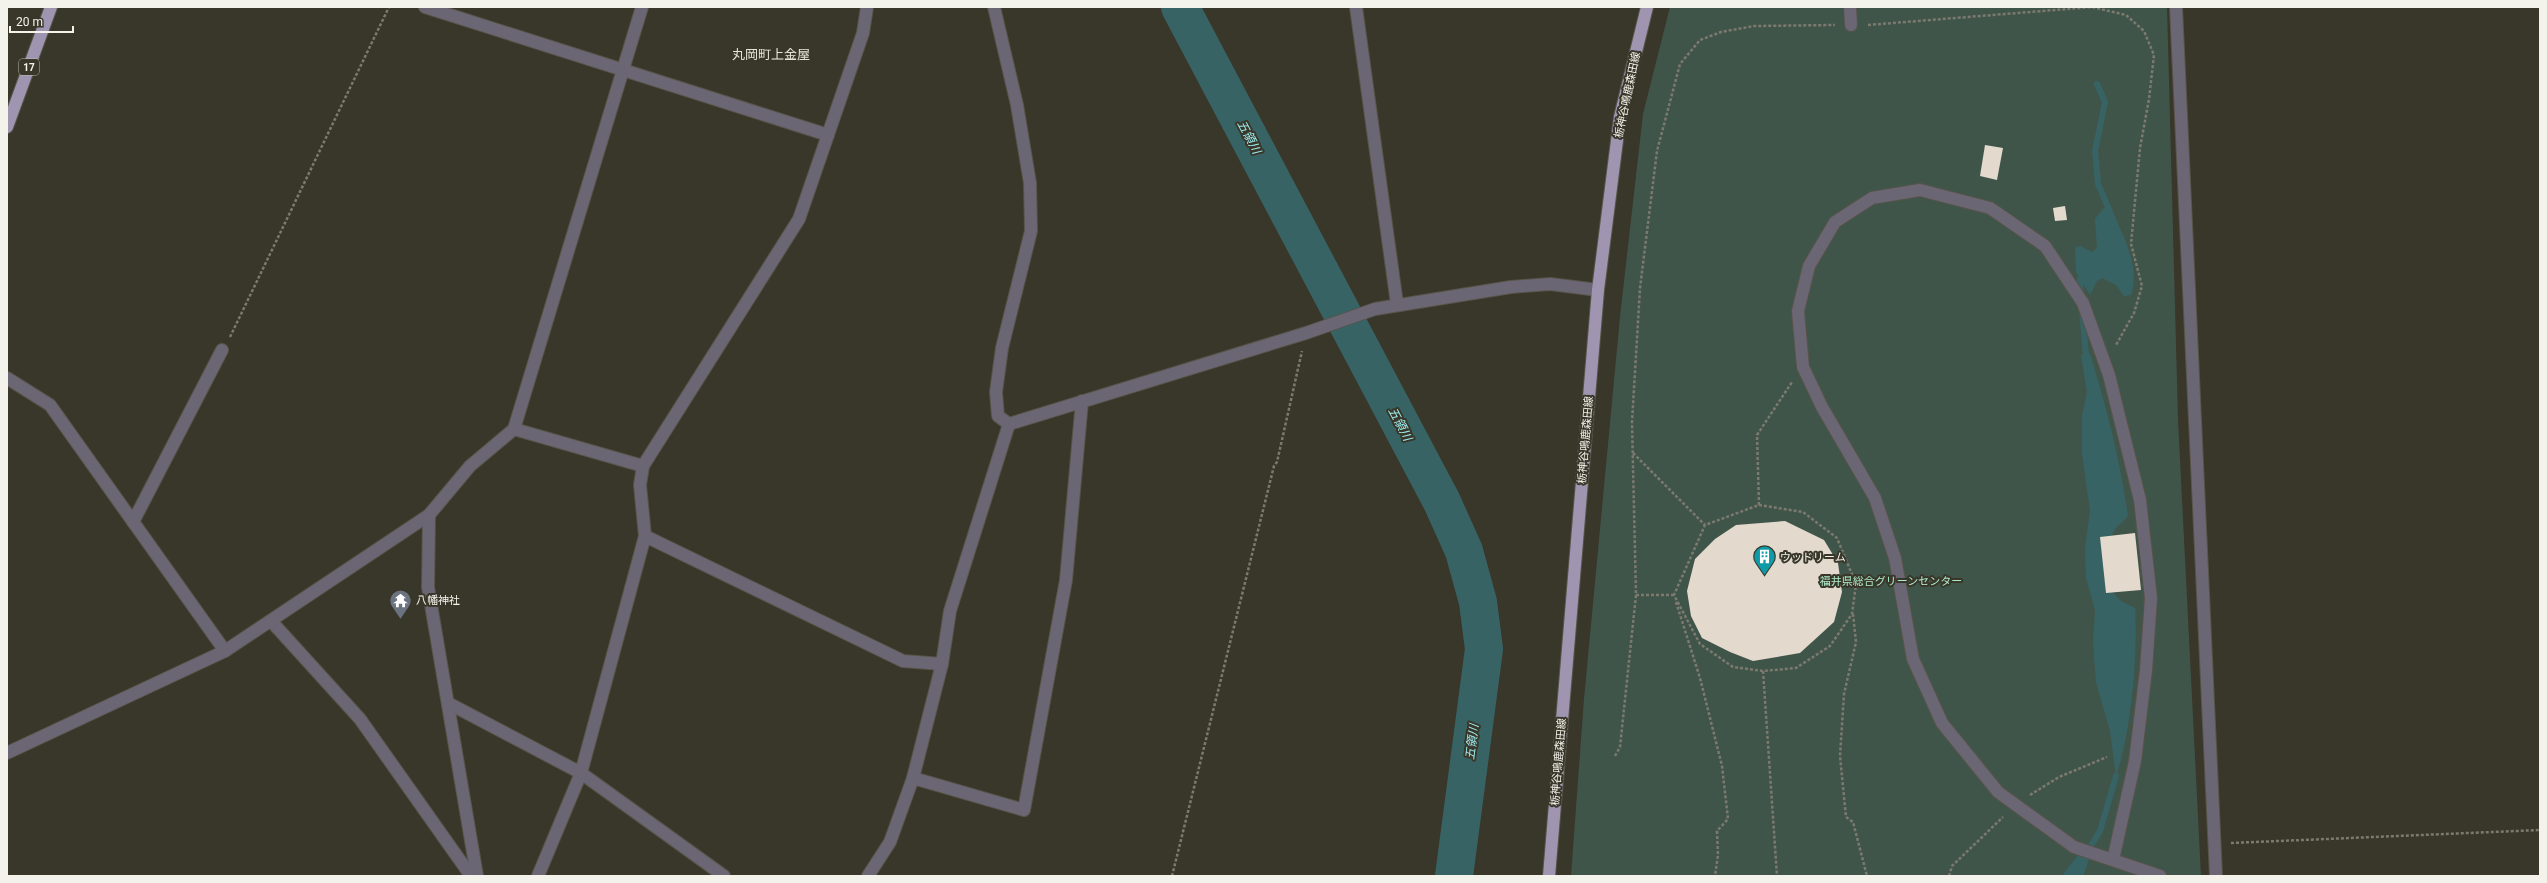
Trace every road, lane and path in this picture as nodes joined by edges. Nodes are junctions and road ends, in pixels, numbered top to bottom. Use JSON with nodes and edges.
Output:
{"nodes":[{"id":1,"x":51,"y":7,"type":"edge"},
{"id":2,"x":389,"y":7,"type":"edge"},
{"id":3,"x":425,"y":7,"type":"edge"},
{"id":4,"x":642,"y":7,"type":"edge"},
{"id":5,"x":867,"y":7,"type":"edge"},
{"id":6,"x":994,"y":7,"type":"edge"},
{"id":7,"x":1356,"y":7,"type":"edge"},
{"id":8,"x":1648,"y":7,"type":"edge"},
{"id":9,"x":1850,"y":7,"type":"edge"},
{"id":10,"x":2176,"y":7,"type":"edge"},
{"id":11,"x":1851,"y":25,"type":"dead end"},
{"id":12,"x":623,"y":71,"type":"junction"},
{"id":13,"x":7,"y":127,"type":"edge"},
{"id":14,"x":828,"y":135,"type":"junction"},
{"id":15,"x":1598,"y":290,"type":"junction"},
{"id":16,"x":1397,"y":304,"type":"junction"},
{"id":17,"x":1306,"y":333,"type":"junction"},
{"id":18,"x":229,"y":339,"type":"dead end"},
{"id":19,"x":222,"y":350,"type":"dead end"},
{"id":20,"x":1803,"y":367,"type":"junction"},
{"id":21,"x":7,"y":378,"type":"edge"},
{"id":22,"x":1082,"y":401,"type":"junction"},
{"id":23,"x":1009,"y":424,"type":"junction"},
{"id":24,"x":514,"y":429,"type":"junction"},
{"id":25,"x":1633,"y":453,"type":"dead end"},
{"id":26,"x":643,"y":466,"type":"junction"},
{"id":27,"x":1759,"y":505,"type":"junction"},
{"id":28,"x":429,"y":516,"type":"junction"},
{"id":29,"x":133,"y":522,"type":"junction"},
{"id":30,"x":1705,"y":525,"type":"junction"},
{"id":31,"x":645,"y":536,"type":"junction"},
{"id":32,"x":1898,"y":578,"type":"junction"},
{"id":33,"x":1856,"y":584,"type":"junction"},
{"id":34,"x":1636,"y":595,"type":"dead end"},
{"id":35,"x":1674,"y":595,"type":"junction"},
{"id":36,"x":1852,"y":614,"type":"junction"},
{"id":37,"x":271,"y":621,"type":"junction"},
{"id":38,"x":226,"y":651,"type":"junction"},
{"id":39,"x":942,"y":664,"type":"junction"},
{"id":40,"x":1763,"y":671,"type":"junction"},
{"id":41,"x":448,"y":703,"type":"junction"},
{"id":42,"x":7,"y":753,"type":"edge"},
{"id":43,"x":581,"y":773,"type":"junction"},
{"id":44,"x":913,"y":778,"type":"junction"},
{"id":45,"x":2540,"y":830,"type":"edge"},
{"id":46,"x":2216,"y":844,"type":"junction"},
{"id":47,"x":2113,"y":860,"type":"junction"},
{"id":48,"x":471,"y":876,"type":"edge"},
{"id":49,"x":477,"y":876,"type":"edge"},
{"id":50,"x":538,"y":876,"type":"edge"},
{"id":51,"x":724,"y":876,"type":"edge"},
{"id":52,"x":868,"y":876,"type":"edge"},
{"id":53,"x":1172,"y":876,"type":"edge"},
{"id":54,"x":1549,"y":876,"type":"edge"},
{"id":55,"x":1715,"y":876,"type":"edge"},
{"id":56,"x":1778,"y":876,"type":"edge"},
{"id":57,"x":1867,"y":876,"type":"edge"},
{"id":58,"x":2160,"y":876,"type":"edge"},
{"id":59,"x":2216,"y":876,"type":"edge"}],
"edges":[{"from":1,"to":13,"type":"main road","number":"17"},
{"from":2,"to":18,"type":"path"},
{"from":3,"to":12,"type":"street"},
{"from":4,"to":12,"type":"street"},
{"from":5,"to":14,"type":"street"},
{"from":6,"to":23,"type":"street"},
{"from":7,"to":16,"type":"street"},
{"from":8,"to":15,"type":"main road","name":"栃神谷鳴鹿森田線"},
{"from":9,"to":11,"type":"street"},
{"from":10,"to":46,"type":"street"},
{"from":12,"to":14,"type":"street"},
{"from":12,"to":24,"type":"street"},
{"from":14,"to":26,"type":"street"},
{"from":15,"to":16,"type":"street"},
{"from":15,"to":54,"type":"main road","name":"栃神谷鳴鹿森田線"},
{"from":16,"to":17,"type":"street"},
{"from":17,"to":22,"type":"street"},
{"from":17,"to":53,"type":"path"},
{"from":19,"to":29,"type":"street"},
{"from":20,"to":27,"type":"path"},
{"from":20,"to":32,"type":"street"},
{"from":20,"to":47,"type":"street"},
{"from":21,"to":29,"type":"street"},
{"from":22,"to":23,"type":"street"},
{"from":22,"to":44,"type":"street"},
{"from":23,"to":39,"type":"street"},
{"from":24,"to":26,"type":"street"},
{"from":24,"to":28,"type":"street"},
{"from":25,"to":30,"type":"path"},
{"from":26,"to":31,"type":"street"},
{"from":27,"to":30,"type":"path"},
{"from":27,"to":33,"type":"path"},
{"from":28,"to":37,"type":"street"},
{"from":28,"to":41,"type":"street"},
{"from":29,"to":38,"type":"street"},
{"from":30,"to":35,"type":"path"},
{"from":31,"to":39,"type":"street"},
{"from":31,"to":43,"type":"street"},
{"from":32,"to":33,"type":"path"},
{"from":32,"to":47,"type":"street"},
{"from":33,"to":36,"type":"path"},
{"from":34,"to":35,"type":"path"},
{"from":35,"to":40,"type":"path"},
{"from":35,"to":55,"type":"path"},
{"from":36,"to":40,"type":"path"},
{"from":36,"to":57,"type":"path"},
{"from":37,"to":38,"type":"street"},
{"from":37,"to":48,"type":"street"},
{"from":38,"to":42,"type":"street"},
{"from":39,"to":44,"type":"street"},
{"from":40,"to":56,"type":"path"},
{"from":41,"to":43,"type":"street"},
{"from":41,"to":49,"type":"street"},
{"from":43,"to":50,"type":"street"},
{"from":43,"to":51,"type":"street"},
{"from":44,"to":52,"type":"street"},
{"from":45,"to":46,"type":"path"},
{"from":46,"to":59,"type":"street"},
{"from":47,"to":58,"type":"street"}]}
